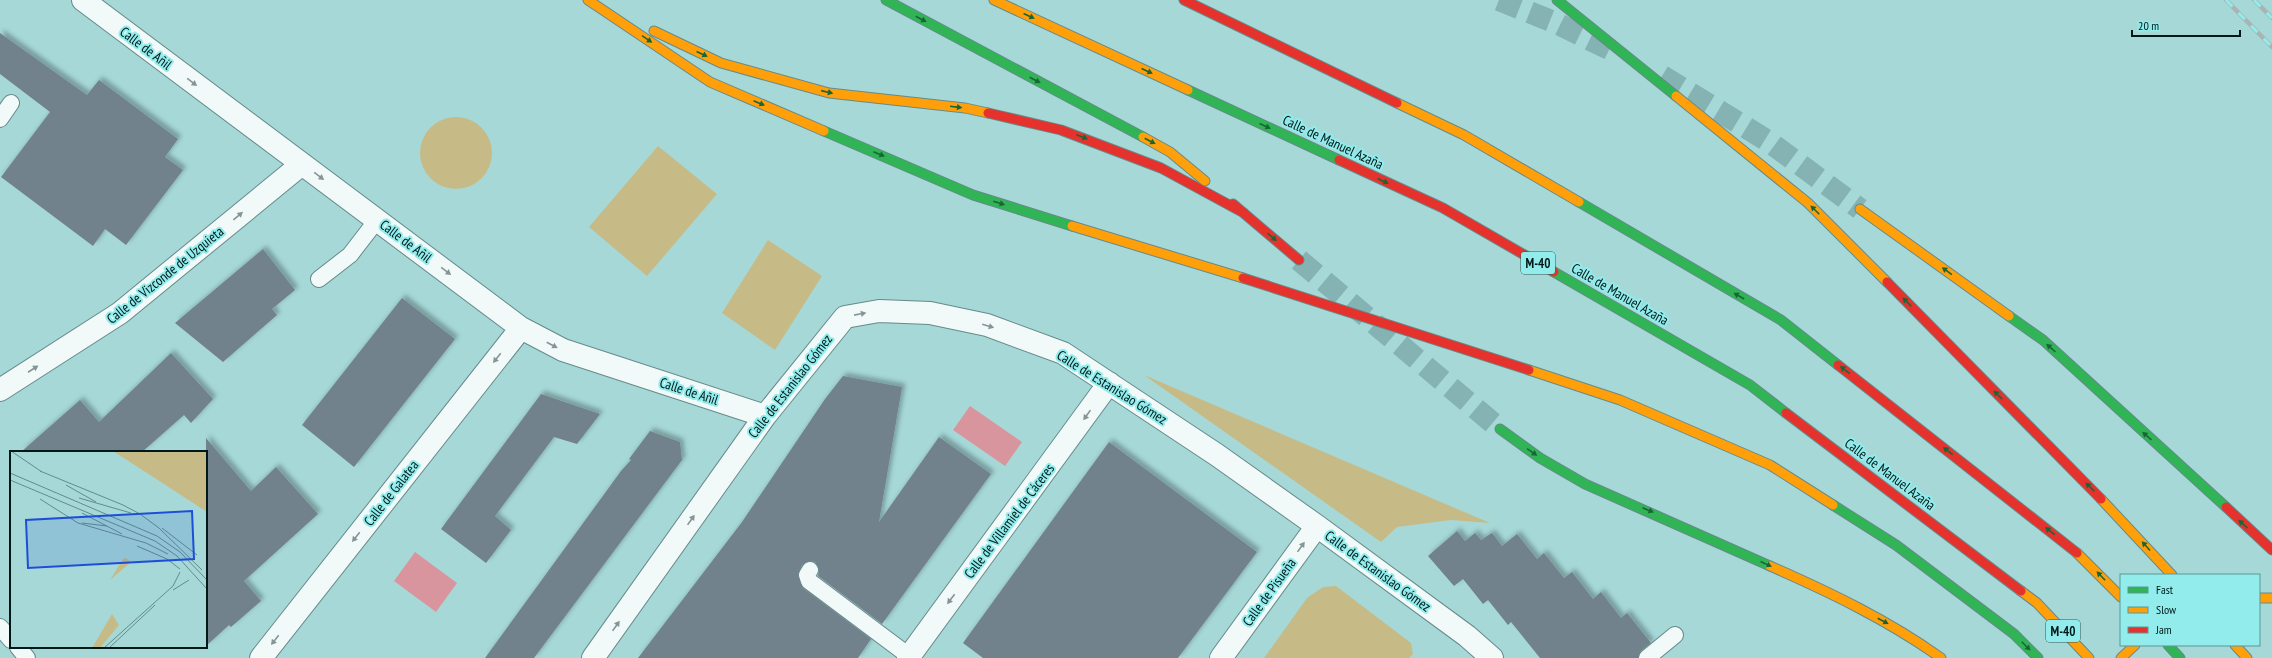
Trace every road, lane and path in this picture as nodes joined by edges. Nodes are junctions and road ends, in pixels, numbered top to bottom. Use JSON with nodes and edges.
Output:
{"nodes":[{"id":1,"x":83,"y":0,"type":"edge"},
{"id":2,"x":886,"y":0,"type":"edge"},
{"id":3,"x":994,"y":0,"type":"edge"},
{"id":4,"x":1184,"y":0,"type":"edge"},
{"id":5,"x":1557,"y":0,"type":"edge"},
{"id":6,"x":590,"y":1,"type":"edge"},
{"id":7,"x":11,"y":103,"type":"dead end"},
{"id":8,"x":0,"y":119,"type":"edge"},
{"id":9,"x":302,"y":164,"type":"junction"},
{"id":10,"x":1860,"y":209,"type":"tunnel mouth"},
{"id":11,"x":1244,"y":213,"type":"junction"},
{"id":12,"x":377,"y":220,"type":"junction"},
{"id":13,"x":1299,"y":260,"type":"tunnel mouth"},
{"id":14,"x":319,"y":280,"type":"dead end"},
{"id":15,"x":521,"y":328,"type":"junction"},
{"id":16,"x":1109,"y":383,"type":"junction"},
{"id":17,"x":0,"y":390,"type":"edge"},
{"id":18,"x":765,"y":416,"type":"junction"},
{"id":19,"x":1500,"y":430,"type":"tunnel mouth"},
{"id":20,"x":1317,"y":526,"type":"junction"},
{"id":21,"x":2272,"y":550,"type":"edge"},
{"id":22,"x":810,"y":570,"type":"dead end"},
{"id":23,"x":2171,"y":574,"type":"edge"},
{"id":24,"x":2120,"y":596,"type":"edge"},
{"id":25,"x":2260,"y":598,"type":"edge"},
{"id":26,"x":2272,"y":598,"type":"edge"},
{"id":27,"x":0,"y":627,"type":"edge"},
{"id":28,"x":1675,"y":635,"type":"dead end"},
{"id":29,"x":10,"y":639,"type":"edge"},
{"id":30,"x":2134,"y":646,"type":"edge"},
{"id":31,"x":2169,"y":646,"type":"edge"},
{"id":32,"x":2236,"y":646,"type":"edge"},
{"id":33,"x":19,"y":648,"type":"edge"},
{"id":34,"x":908,"y":657,"type":"edge"},
{"id":35,"x":27,"y":658,"type":"edge"},
{"id":36,"x":261,"y":658,"type":"edge"},
{"id":37,"x":593,"y":658,"type":"edge"},
{"id":38,"x":1221,"y":658,"type":"edge"},
{"id":39,"x":1492,"y":658,"type":"edge"},
{"id":40,"x":1647,"y":658,"type":"edge"},
{"id":41,"x":1941,"y":658,"type":"edge"},
{"id":42,"x":2038,"y":658,"type":"edge"},
{"id":43,"x":2089,"y":658,"type":"edge"},
{"id":44,"x":2121,"y":658,"type":"edge"},
{"id":45,"x":2180,"y":658,"type":"edge"},
{"id":46,"x":2247,"y":658,"type":"edge"}],
"edges":[{"from":1,"to":9,"type":"street","name":"Calle de Añil","one_way":true},
{"from":2,"to":11,"type":"main road","one_way":true},
{"from":3,"to":43,"type":"main road","name":"Calle de Manuel Azaña","number":"M-40","one_way":true},
{"from":24,"to":4,"type":"main road","one_way":true},
{"from":23,"to":5,"type":"main road","one_way":true},
{"from":6,"to":11,"type":"main road","one_way":true},
{"from":6,"to":42,"type":"main road","one_way":true},
{"from":7,"to":8,"type":"lane"},
{"from":9,"to":12,"type":"street","name":"Calle de Añil","one_way":true},
{"from":17,"to":9,"type":"street","name":"Calle de Vizconde de Uzquieta","one_way":true},
{"from":21,"to":10,"type":"main road","one_way":true},
{"from":11,"to":13,"type":"main road","one_way":true},
{"from":12,"to":14,"type":"lane"},
{"from":12,"to":15,"type":"street","name":"Calle de Añil","one_way":true},
{"from":15,"to":18,"type":"street","name":"Calle de Añil","one_way":true},
{"from":15,"to":36,"type":"street","name":"Calle de Galatea","one_way":true},
{"from":18,"to":16,"type":"street","name":"Calle de Estanislao Gómez","one_way":true},
{"from":16,"to":20,"type":"street","name":"Calle de Estanislao Gómez"},
{"from":16,"to":34,"type":"street","name":"Calle de Villamiel de Cáceres","one_way":true},
{"from":37,"to":18,"type":"street","name":"Calle de Estanislao Gómez","one_way":true},
{"from":19,"to":41,"type":"main road","one_way":true},
{"from":38,"to":20,"type":"street","name":"Calle de Pisueña","one_way":true},
{"from":20,"to":39,"type":"street","name":"Calle de Estanislao Gómez"},
{"from":22,"to":34,"type":"lane"},
{"from":25,"to":26,"type":"main road"},
{"from":27,"to":29,"type":"lane"},
{"from":28,"to":40,"type":"lane"},
{"from":30,"to":44,"type":"main road"},
{"from":31,"to":45,"type":"main road"},
{"from":32,"to":46,"type":"main road"},
{"from":33,"to":35,"type":"lane"}]}
